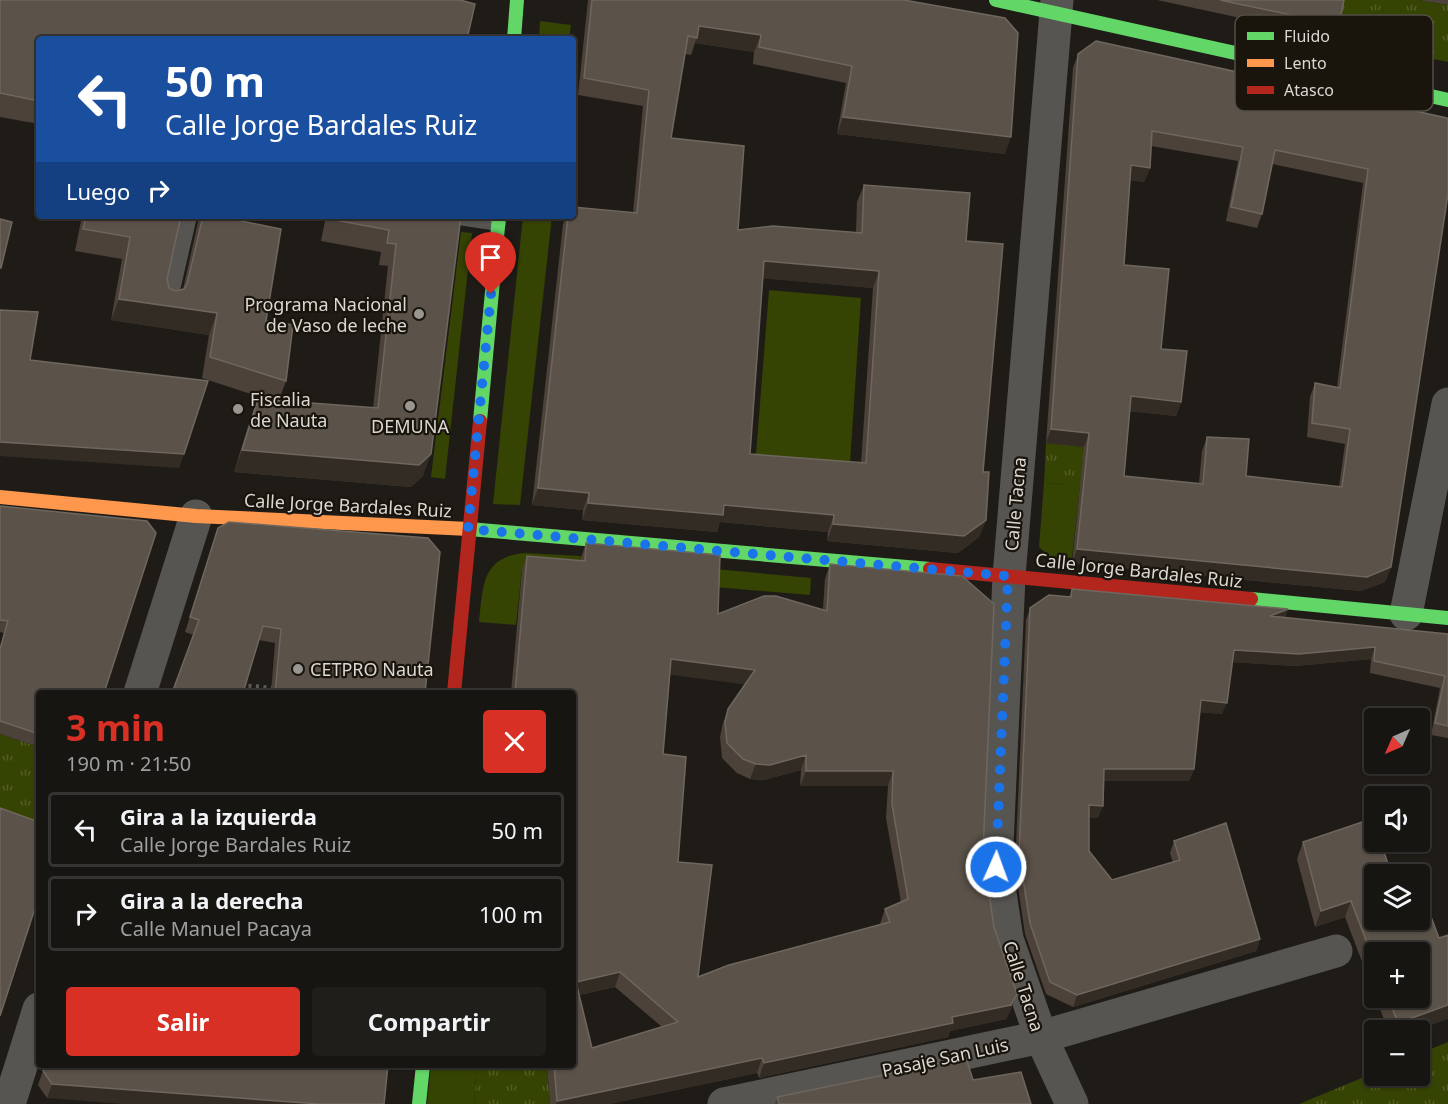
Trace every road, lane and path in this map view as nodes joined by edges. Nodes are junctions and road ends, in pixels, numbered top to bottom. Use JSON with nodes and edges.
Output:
{"nodes":[{"id":1,"x":517,"y":0,"type":"edge"},
{"id":2,"x":996,"y":0,"type":"edge"},
{"id":3,"x":1056,"y":6,"type":"edge"},
{"id":4,"x":514,"y":36,"type":"edge"},
{"id":5,"x":1235,"y":49,"type":"edge"},
{"id":6,"x":1433,"y":96,"type":"edge"},
{"id":7,"x":1448,"y":100,"type":"edge"},
{"id":8,"x":188,"y":219,"type":"edge"},
{"id":9,"x":499,"y":220,"type":"edge"},
{"id":10,"x":169,"y":303,"type":"edge"},
{"id":11,"x":1448,"y":404,"type":"edge"},
{"id":12,"x":0,"y":497,"type":"edge"},
{"id":13,"x":196,"y":516,"type":"junction"},
{"id":14,"x":468,"y":529,"type":"junction"},
{"id":15,"x":1008,"y":576,"type":"junction"},
{"id":16,"x":1406,"y":614,"type":"junction"},
{"id":17,"x":1448,"y":618,"type":"edge"},
{"id":18,"x":240,"y":685,"type":"edge"},
{"id":19,"x":287,"y":689,"type":"edge"},
{"id":20,"x":141,"y":690,"type":"edge"},
{"id":21,"x":454,"y":690,"type":"edge"},
{"id":22,"x":1336,"y":951,"type":"dead end"},
{"id":23,"x":36,"y":1018,"type":"edge"},
{"id":24,"x":1041,"y":1037,"type":"junction"},
{"id":25,"x":423,"y":1068,"type":"edge"},
{"id":26,"x":9,"y":1104,"type":"edge"},
{"id":27,"x":419,"y":1104,"type":"edge"},
{"id":28,"x":724,"y":1104,"type":"edge"},
{"id":29,"x":1072,"y":1104,"type":"edge"}],
"edges":[{"from":1,"to":4,"type":"street"},
{"from":2,"to":3,"type":"street"},
{"from":3,"to":5,"type":"street"},
{"from":3,"to":15,"type":"street","name":"Calle Tacna"},
{"from":6,"to":7,"type":"street"},
{"from":8,"to":10,"type":"lane"},
{"from":9,"to":14,"type":"street"},
{"from":11,"to":16,"type":"street"},
{"from":12,"to":13,"type":"street","name":"Calle Jorge Bardales Ruiz"},
{"from":13,"to":14,"type":"street","name":"Calle Jorge Bardales Ruiz"},
{"from":13,"to":20,"type":"street"},
{"from":14,"to":15,"type":"street","name":"Calle Jorge Bardales Ruiz"},
{"from":14,"to":21,"type":"street"},
{"from":15,"to":16,"type":"street","name":"Calle Jorge Bardales Ruiz"},
{"from":15,"to":24,"type":"street","name":"Calle Tacna"},
{"from":16,"to":17,"type":"street","name":"Calle Jorge Bardales Ruiz"},
{"from":18,"to":19,"type":"path"},
{"from":22,"to":24,"type":"street","name":"Pasaje San Luis"},
{"from":23,"to":26,"type":"street"},
{"from":24,"to":28,"type":"street","name":"Pasaje San Luis"},
{"from":24,"to":29,"type":"street","name":"Calle Tacna"},
{"from":25,"to":27,"type":"street"}]}
